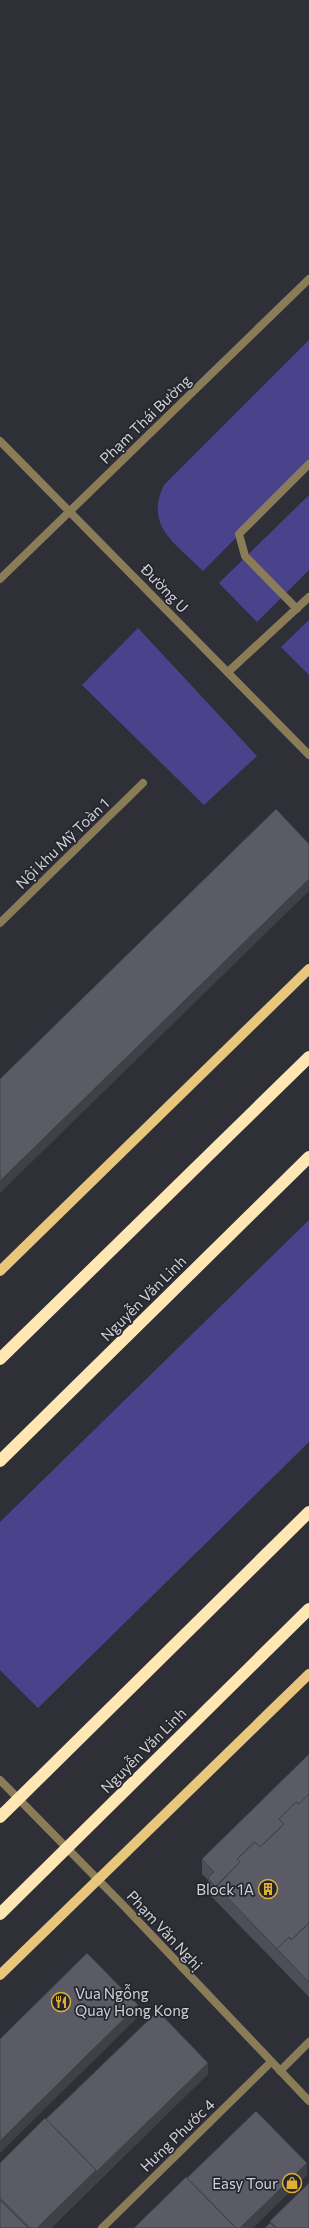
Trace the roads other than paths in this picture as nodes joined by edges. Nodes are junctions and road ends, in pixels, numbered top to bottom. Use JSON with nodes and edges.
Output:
{"nodes":[{"id":1,"x":309,"y":279,"type":"edge"},
{"id":2,"x":0,"y":441,"type":"edge"},
{"id":3,"x":309,"y":464,"type":"edge"},
{"id":4,"x":70,"y":511,"type":"junction"},
{"id":5,"x":0,"y":579,"type":"edge"},
{"id":6,"x":309,"y":596,"type":"edge"},
{"id":7,"x":297,"y":609,"type":"junction"},
{"id":8,"x":228,"y":672,"type":"junction"},
{"id":9,"x":309,"y":755,"type":"edge"},
{"id":10,"x":143,"y":783,"type":"dead end"},
{"id":11,"x":0,"y":923,"type":"edge"},
{"id":12,"x":309,"y":969,"type":"edge"},
{"id":13,"x":309,"y":1057,"type":"edge"},
{"id":14,"x":309,"y":1158,"type":"edge"},
{"id":15,"x":0,"y":1271,"type":"edge"},
{"id":16,"x":0,"y":1359,"type":"edge"},
{"id":17,"x":0,"y":1461,"type":"edge"},
{"id":18,"x":309,"y":1512,"type":"edge"},
{"id":19,"x":309,"y":1609,"type":"edge"},
{"id":20,"x":309,"y":1674,"type":"edge"},
{"id":21,"x":0,"y":1780,"type":"edge"},
{"id":22,"x":19,"y":1799,"type":"junction"},
{"id":23,"x":0,"y":1817,"type":"edge"},
{"id":24,"x":67,"y":1848,"type":"junction"},
{"id":25,"x":98,"y":1880,"type":"junction"},
{"id":26,"x":0,"y":1914,"type":"edge"},
{"id":27,"x":0,"y":1975,"type":"edge"},
{"id":28,"x":309,"y":2042,"type":"edge"},
{"id":29,"x":271,"y":2062,"type":"junction"},
{"id":30,"x":280,"y":2071,"type":"junction"},
{"id":31,"x":309,"y":2101,"type":"edge"},
{"id":32,"x":102,"y":2228,"type":"edge"}],
"edges":[{"from":1,"to":4,"type":"street","name":"Phạm Thái Bường"},
{"from":2,"to":4,"type":"street","name":"Đường U"},
{"from":3,"to":7,"type":"street"},
{"from":4,"to":5,"type":"street","name":"Phạm Thái Bường"},
{"from":4,"to":8,"type":"street","name":"Đường U"},
{"from":6,"to":7,"type":"street"},
{"from":7,"to":8,"type":"street"},
{"from":8,"to":9,"type":"street","name":"Đường U"},
{"from":10,"to":11,"type":"street","name":"Nội khu Mỹ Toàn 1"},
{"from":12,"to":15,"type":"main road"},
{"from":13,"to":16,"type":"highway"},
{"from":14,"to":17,"type":"highway","name":"Nguyễn Văn Linh"},
{"from":18,"to":22,"type":"highway"},
{"from":19,"to":24,"type":"highway","name":"Nguyễn Văn Linh"},
{"from":20,"to":25,"type":"main road"},
{"from":21,"to":22,"type":"street","name":"Phạm Văn Nghị"},
{"from":22,"to":23,"type":"highway"},
{"from":22,"to":24,"type":"street","name":"Phạm Văn Nghị"},
{"from":24,"to":25,"type":"street","name":"Phạm Văn Nghị"},
{"from":24,"to":26,"type":"highway","name":"Nguyễn Văn Linh"},
{"from":25,"to":27,"type":"main road"},
{"from":25,"to":29,"type":"street","name":"Phạm Văn Nghị"},
{"from":28,"to":30,"type":"street"},
{"from":29,"to":30,"type":"street","name":"Phạm Văn Nghị"},
{"from":29,"to":32,"type":"street","name":"Hưng Phước 4"},
{"from":30,"to":31,"type":"street","name":"Phạm Văn Nghị"}]}
